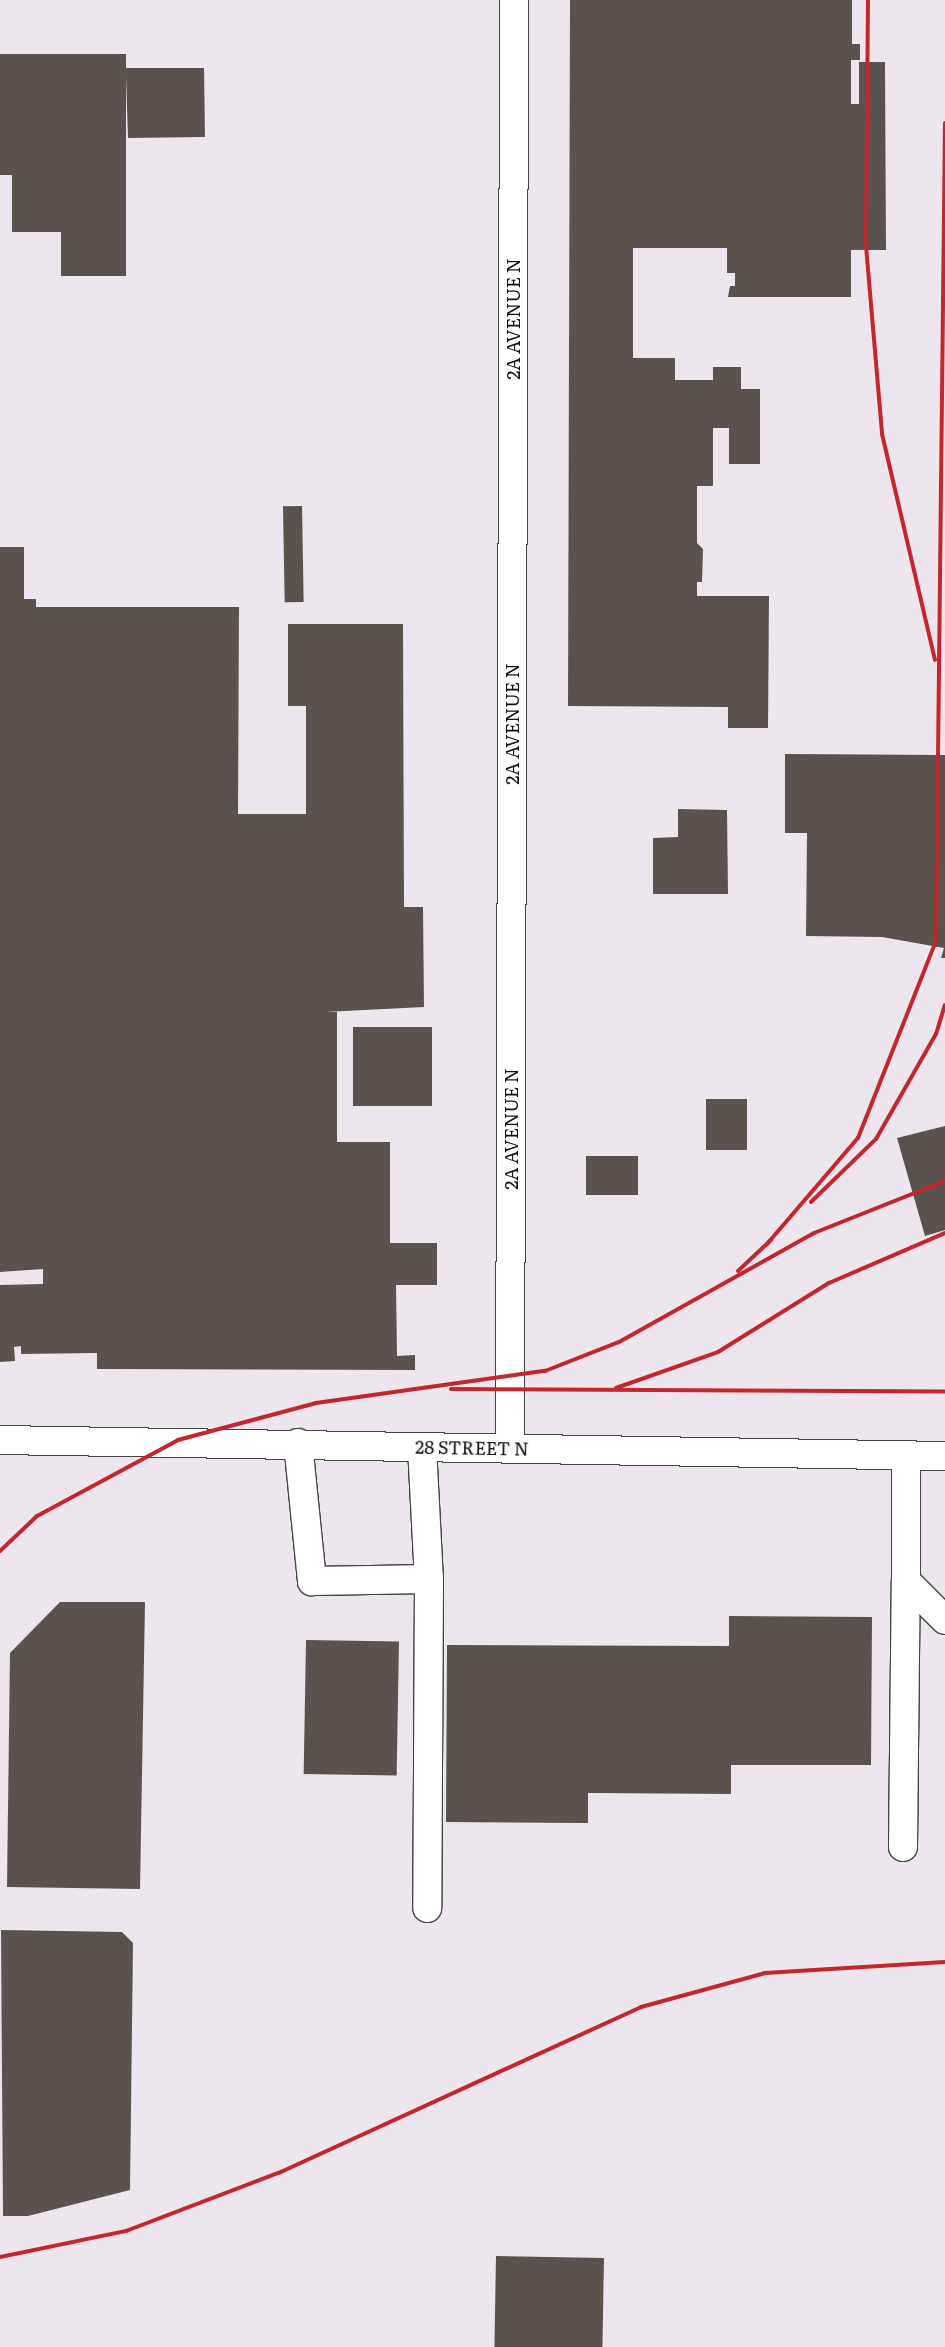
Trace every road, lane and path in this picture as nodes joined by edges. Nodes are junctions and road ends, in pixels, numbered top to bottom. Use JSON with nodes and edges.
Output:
{"nodes":[{"id":1,"x":514,"y":0,"type":"edge"},
{"id":2,"x":0,"y":1440,"type":"edge"},
{"id":3,"x":298,"y":1443,"type":"junction"},
{"id":4,"x":422,"y":1447,"type":"junction"},
{"id":5,"x":510,"y":1449,"type":"junction"},
{"id":6,"x":906,"y":1455,"type":"junction"},
{"id":7,"x":945,"y":1456,"type":"edge"},
{"id":8,"x":428,"y":1579,"type":"junction"},
{"id":9,"x":906,"y":1581,"type":"junction"},
{"id":10,"x":945,"y":1620,"type":"edge"},
{"id":11,"x":904,"y":1847,"type":"dead end"},
{"id":12,"x":427,"y":1908,"type":"dead end"}],
"edges":[{"from":1,"to":5,"type":"street","name":"2A AVENUE N"},
{"from":2,"to":3,"type":"street","name":"28 STREET N"},
{"from":3,"to":4,"type":"street","name":"28 STREET N"},
{"from":3,"to":8,"type":"street"},
{"from":4,"to":5,"type":"street","name":"28 STREET N"},
{"from":4,"to":8,"type":"street"},
{"from":5,"to":6,"type":"street","name":"28 STREET N"},
{"from":6,"to":7,"type":"street","name":"28 STREET N"},
{"from":6,"to":9,"type":"street"},
{"from":8,"to":12,"type":"street"},
{"from":9,"to":10,"type":"street"},
{"from":9,"to":11,"type":"street"}]}
